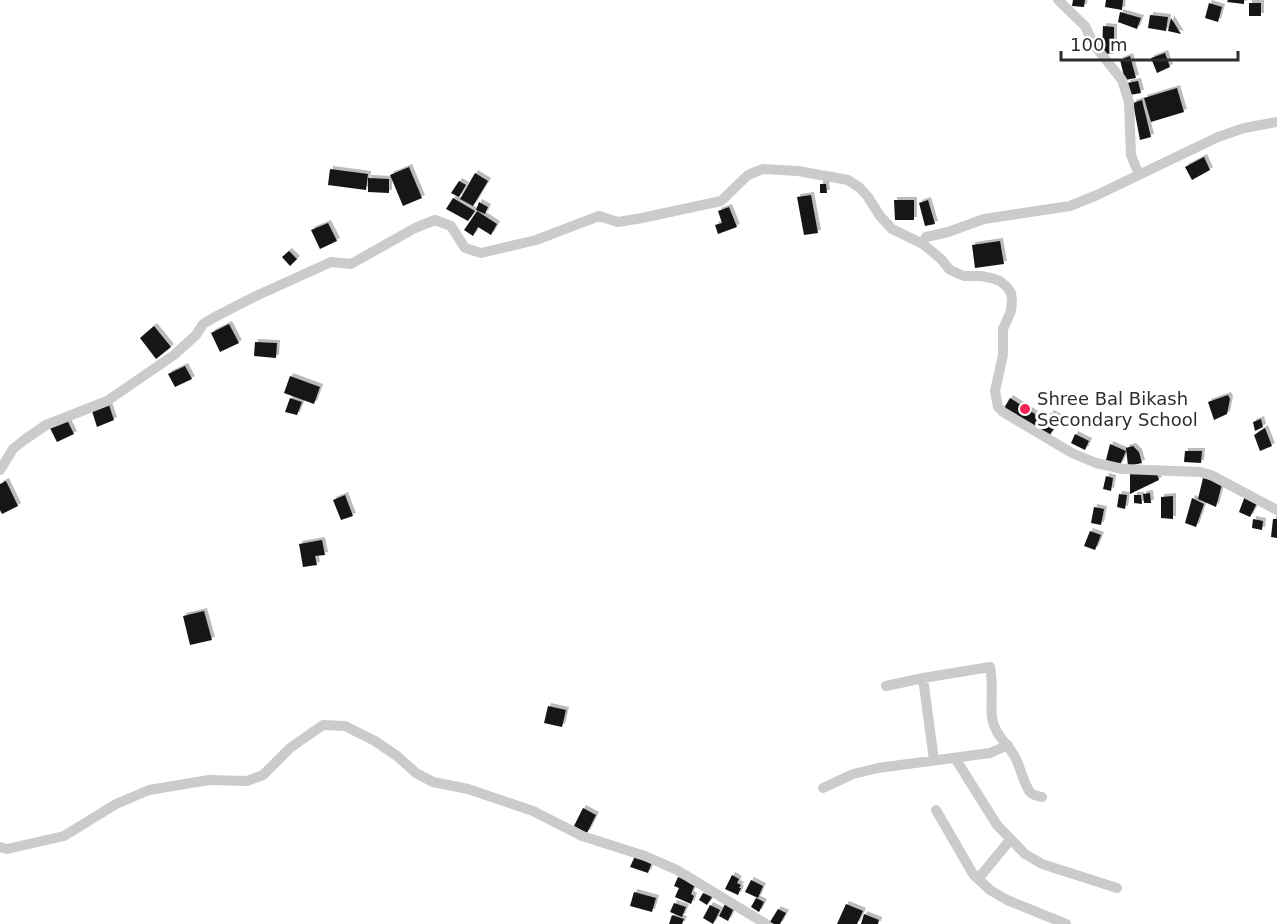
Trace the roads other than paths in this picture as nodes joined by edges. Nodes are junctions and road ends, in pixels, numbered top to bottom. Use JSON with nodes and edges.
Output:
{"nodes":[{"id":1,"x":1058,"y":0,"type":"edge"},
{"id":2,"x":1277,"y":122,"type":"edge"},
{"id":3,"x":1139,"y":175,"type":"junction"},
{"id":4,"x":923,"y":244,"type":"junction"},
{"id":5,"x":0,"y":470,"type":"edge"},
{"id":6,"x":1277,"y":510,"type":"edge"},
{"id":7,"x":923,"y":678,"type":"junction"},
{"id":8,"x":886,"y":686,"type":"dead end"},
{"id":9,"x":1008,"y":745,"type":"junction"},
{"id":10,"x":955,"y":758,"type":"junction"},
{"id":11,"x":934,"y":760,"type":"junction"},
{"id":12,"x":823,"y":788,"type":"dead end"},
{"id":13,"x":1042,"y":797,"type":"dead end"},
{"id":14,"x":936,"y":810,"type":"dead end"},
{"id":15,"x":1010,"y":840,"type":"junction"},
{"id":16,"x":0,"y":847,"type":"edge"},
{"id":17,"x":978,"y":879,"type":"junction"},
{"id":18,"x":1117,"y":888,"type":"dead end"},
{"id":19,"x":766,"y":924,"type":"edge"},
{"id":20,"x":1066,"y":924,"type":"edge"}],
"edges":[{"from":1,"to":3,"type":"street"},
{"from":2,"to":3,"type":"street"},
{"from":3,"to":4,"type":"street"},
{"from":4,"to":5,"type":"street"},
{"from":4,"to":6,"type":"street"},
{"from":7,"to":8,"type":"street"},
{"from":7,"to":9,"type":"street"},
{"from":7,"to":11,"type":"street"},
{"from":9,"to":10,"type":"street"},
{"from":9,"to":13,"type":"street"},
{"from":10,"to":11,"type":"street"},
{"from":10,"to":15,"type":"street"},
{"from":11,"to":12,"type":"street"},
{"from":14,"to":17,"type":"street"},
{"from":15,"to":17,"type":"street"},
{"from":15,"to":18,"type":"street"},
{"from":16,"to":19,"type":"street"},
{"from":17,"to":20,"type":"street"}]}
